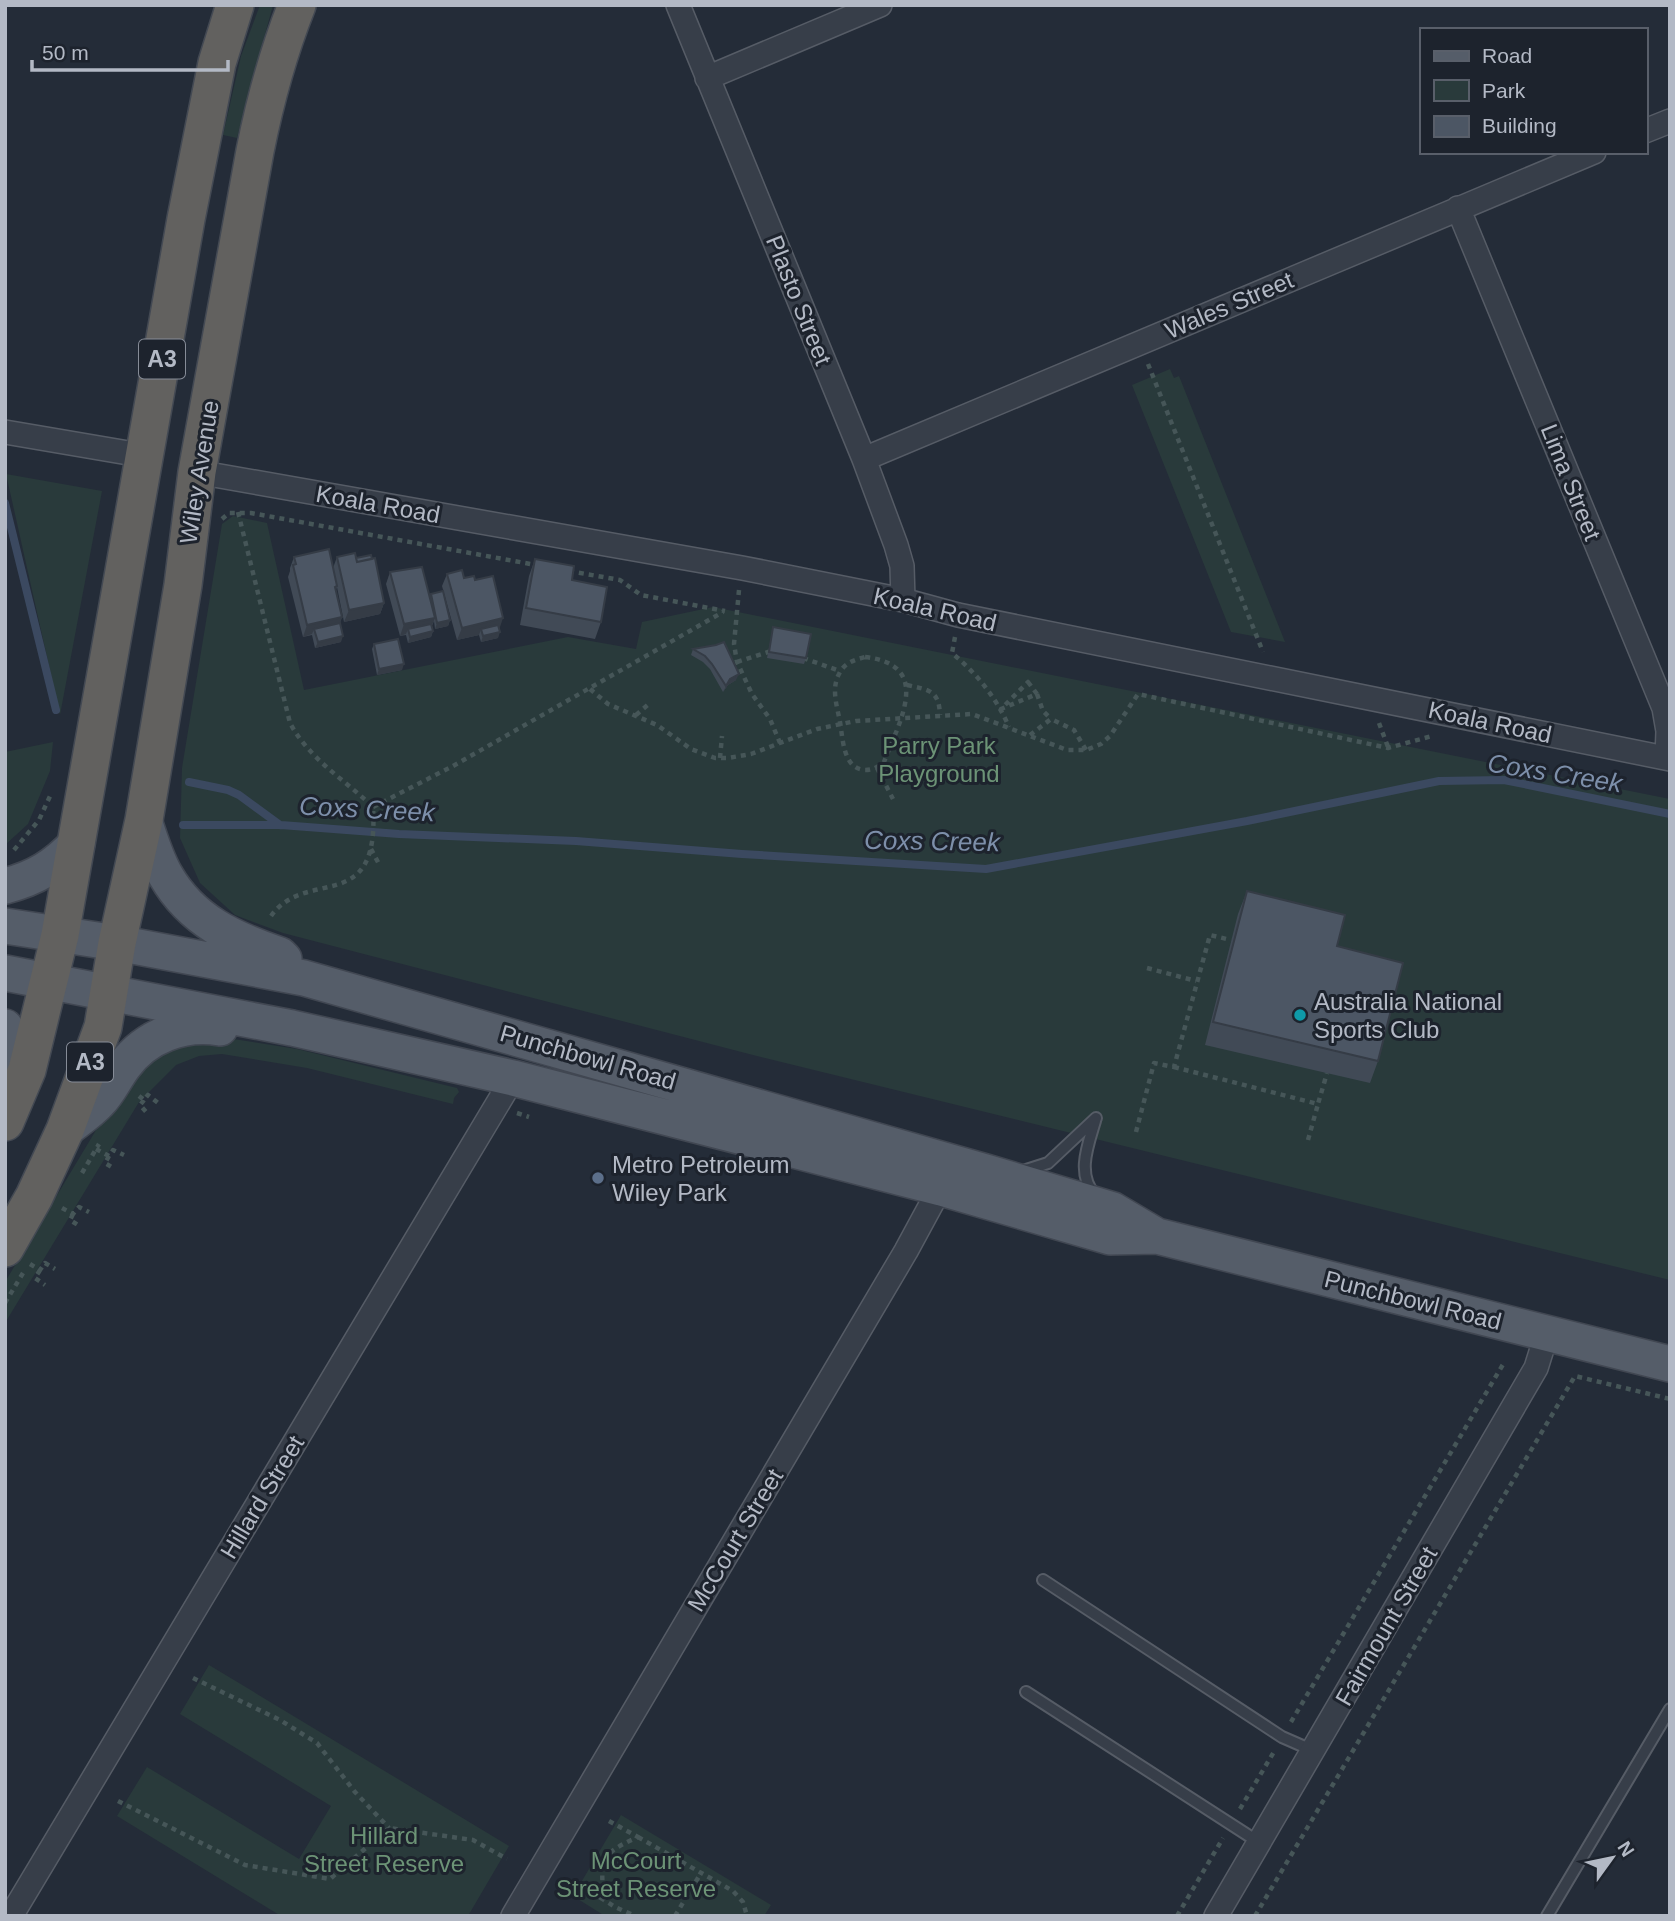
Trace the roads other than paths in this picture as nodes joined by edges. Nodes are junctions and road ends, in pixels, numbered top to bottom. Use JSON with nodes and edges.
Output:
{"nodes":[{"id":1,"x":235,"y":5,"type":"edge"},
{"id":2,"x":297,"y":5,"type":"edge"},
{"id":3,"x":678,"y":5,"type":"edge"},
{"id":4,"x":880,"y":5,"type":"edge"},
{"id":5,"x":707,"y":78,"type":"junction"},
{"id":6,"x":1670,"y":121,"type":"edge"},
{"id":7,"x":1647,"y":130,"type":"edge"},
{"id":8,"x":1589,"y":154,"type":"edge"},
{"id":9,"x":1458,"y":208,"type":"junction"},
{"id":10,"x":5,"y":432,"type":"edge"},
{"id":11,"x":146,"y":456,"type":"junction"},
{"id":12,"x":864,"y":460,"type":"junction"},
{"id":13,"x":197,"y":472,"type":"junction"},
{"id":14,"x":903,"y":600,"type":"junction"},
{"id":15,"x":1668,"y":759,"type":"edge"},
{"id":16,"x":144,"y":820,"type":"junction"},
{"id":17,"x":77,"y":843,"type":"junction"},
{"id":18,"x":5,"y":886,"type":"edge"},
{"id":19,"x":5,"y":926,"type":"edge"},
{"id":20,"x":60,"y":934,"type":"junction"},
{"id":21,"x":117,"y":943,"type":"junction"},
{"id":22,"x":5,"y":973,"type":"edge"},
{"id":23,"x":304,"y":978,"type":"junction"},
{"id":24,"x":49,"y":980,"type":"junction"},
{"id":25,"x":109,"y":992,"type":"junction"},
{"id":26,"x":5,"y":1027,"type":"edge"},
{"id":27,"x":292,"y":1028,"type":"junction"},
{"id":28,"x":27,"y":1070,"type":"junction"},
{"id":29,"x":504,"y":1092,"type":"junction"},
{"id":30,"x":5,"y":1122,"type":"edge"},
{"id":31,"x":65,"y":1130,"type":"junction"},
{"id":32,"x":960,"y":1174,"type":"junction"},
{"id":33,"x":1114,"y":1210,"type":"junction"},
{"id":34,"x":1157,"y":1236,"type":"junction"},
{"id":35,"x":23,"y":1255,"type":"edge"},
{"id":36,"x":1547,"y":1333,"type":"junction"},
{"id":37,"x":1670,"y":1364,"type":"edge"},
{"id":38,"x":1043,"y":1580,"type":"dead end"},
{"id":39,"x":1026,"y":1692,"type":"dead end"},
{"id":40,"x":1670,"y":1709,"type":"edge"},
{"id":41,"x":1314,"y":1751,"type":"junction"},
{"id":42,"x":1260,"y":1843,"type":"junction"},
{"id":43,"x":11,"y":1916,"type":"edge"},
{"id":44,"x":513,"y":1916,"type":"edge"},
{"id":45,"x":1216,"y":1916,"type":"edge"},
{"id":46,"x":1547,"y":1916,"type":"edge"}],
"edges":[{"from":1,"to":11,"type":"highway","number":"A3"},
{"from":2,"to":13,"type":"highway","name":"Wiley Avenue","number":"A3"},
{"from":3,"to":5,"type":"street","name":"Plasto Street"},
{"from":4,"to":5,"type":"street"},
{"from":5,"to":12,"type":"street","name":"Plasto Street"},
{"from":6,"to":7,"type":"street"},
{"from":8,"to":9,"type":"street","name":"Wales Street"},
{"from":9,"to":12,"type":"street","name":"Wales Street"},
{"from":9,"to":15,"type":"street","name":"Lima Street"},
{"from":10,"to":11,"type":"street"},
{"from":11,"to":17,"type":"highway","number":"A3"},
{"from":12,"to":14,"type":"street","name":"Plasto Street"},
{"from":13,"to":14,"type":"street","name":"Koala Road"},
{"from":13,"to":16,"type":"highway","name":"Wiley Avenue","number":"A3"},
{"from":14,"to":15,"type":"street","name":"Koala Road"},
{"from":16,"to":21,"type":"highway","name":"Wiley Avenue","number":"A3"},
{"from":16,"to":23,"type":"main road"},
{"from":17,"to":18,"type":"main road"},
{"from":17,"to":20,"type":"highway","number":"A3"},
{"from":19,"to":20,"type":"main road","name":"Punchbowl Road"},
{"from":20,"to":21,"type":"main road","name":"Punchbowl Road"},
{"from":20,"to":24,"type":"highway","number":"A3"},
{"from":21,"to":23,"type":"main road","name":"Punchbowl Road"},
{"from":21,"to":25,"type":"highway","number":"A3"},
{"from":22,"to":24,"type":"main road","name":"Punchbowl Road"},
{"from":23,"to":32,"type":"main road","name":"Punchbowl Road"},
{"from":24,"to":25,"type":"main road","name":"Punchbowl Road"},
{"from":24,"to":28,"type":"highway","number":"A3"},
{"from":25,"to":27,"type":"main road","name":"Punchbowl Road"},
{"from":25,"to":31,"type":"highway","number":"A3"},
{"from":26,"to":28,"type":"main road"},
{"from":27,"to":29,"type":"main road","name":"Punchbowl Road"},
{"from":27,"to":31,"type":"main road"},
{"from":28,"to":30,"type":"highway","number":"A3"},
{"from":29,"to":32,"type":"main road","name":"Punchbowl Road"},
{"from":29,"to":43,"type":"street","name":"Hillard Street"},
{"from":31,"to":35,"type":"highway","number":"A3"},
{"from":32,"to":33,"type":"main road","name":"Punchbowl Road"},
{"from":32,"to":33,"type":"lane"},
{"from":32,"to":34,"type":"main road","name":"Punchbowl Road"},
{"from":32,"to":44,"type":"street","name":"McCourt Street"},
{"from":33,"to":34,"type":"main road","name":"Punchbowl Road"},
{"from":34,"to":36,"type":"main road","name":"Punchbowl Road"},
{"from":36,"to":37,"type":"main road","name":"Punchbowl Road"},
{"from":36,"to":41,"type":"street","name":"Fairmount Street"},
{"from":38,"to":41,"type":"lane"},
{"from":39,"to":42,"type":"lane"},
{"from":40,"to":46,"type":"lane"},
{"from":41,"to":42,"type":"street","name":"Fairmount Street"},
{"from":42,"to":45,"type":"street","name":"Fairmount Street"}]}
